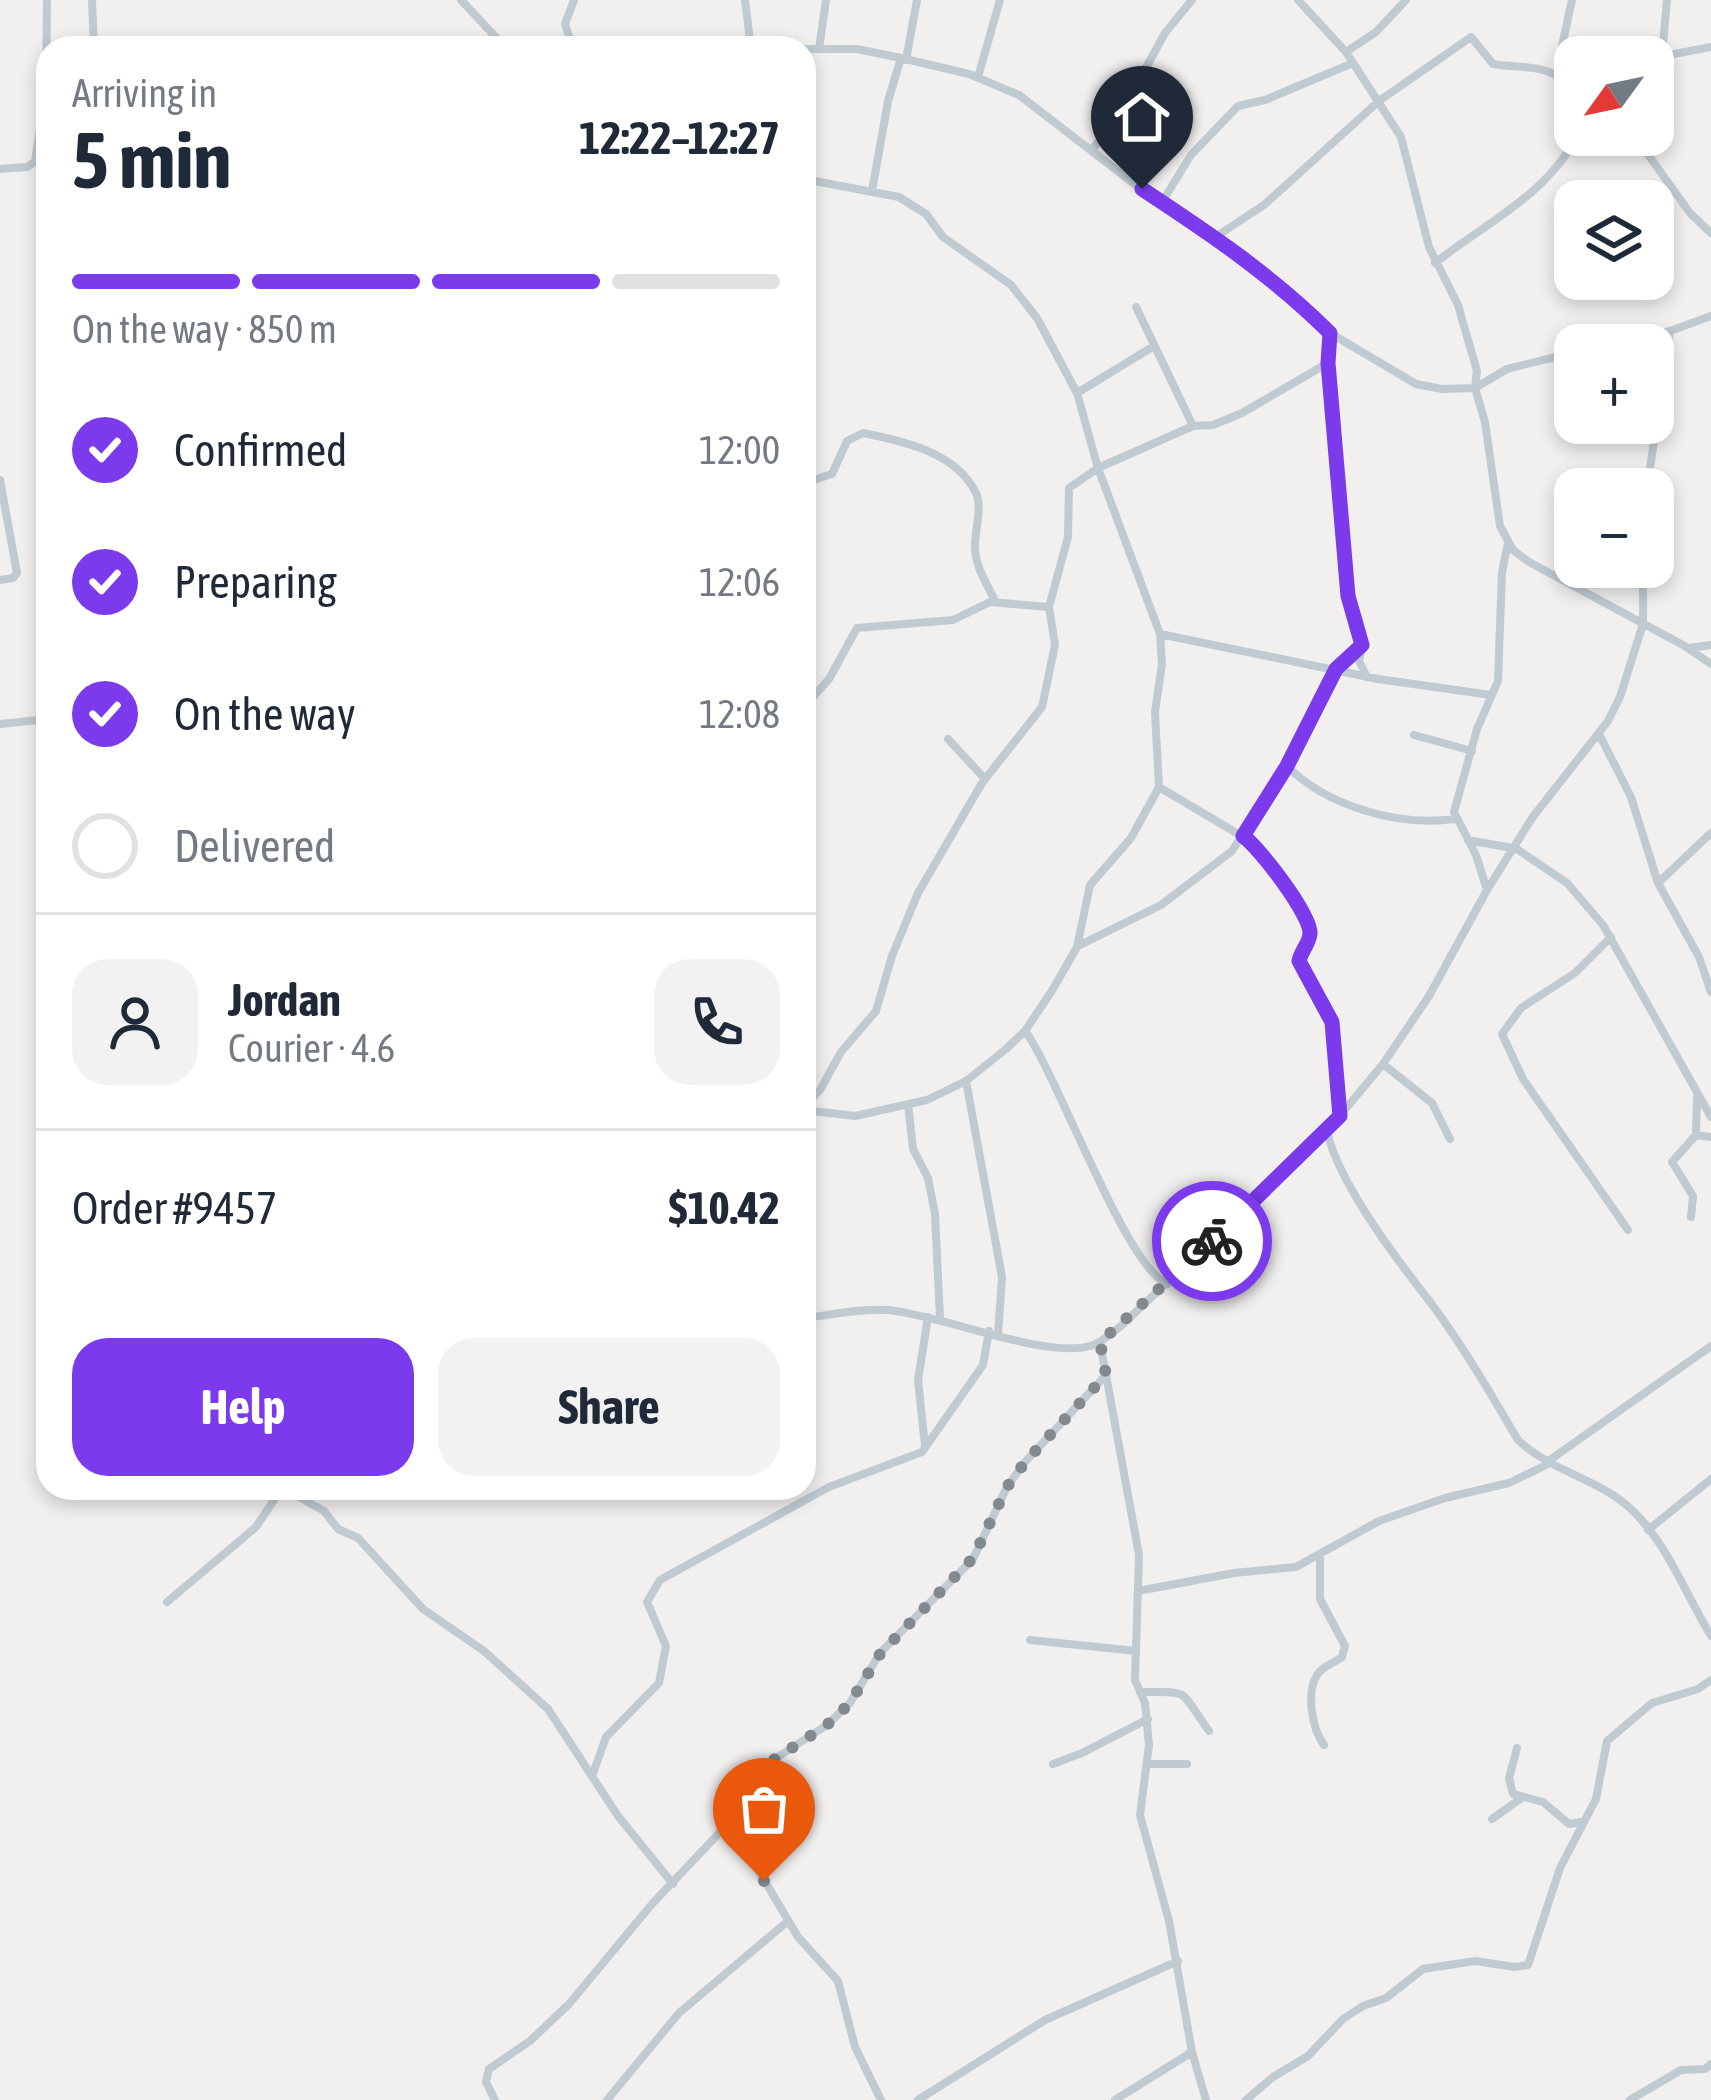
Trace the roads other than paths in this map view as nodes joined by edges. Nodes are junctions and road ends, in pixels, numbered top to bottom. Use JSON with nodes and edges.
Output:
{"nodes":[{"id":1,"x":47,"y":0,"type":"edge"},
{"id":2,"x":92,"y":0,"type":"edge"},
{"id":3,"x":461,"y":0,"type":"edge"},
{"id":4,"x":574,"y":0,"type":"edge"},
{"id":5,"x":745,"y":0,"type":"edge"},
{"id":6,"x":826,"y":0,"type":"edge"},
{"id":7,"x":917,"y":0,"type":"edge"},
{"id":8,"x":1000,"y":0,"type":"edge"},
{"id":9,"x":1192,"y":0,"type":"edge"},
{"id":10,"x":1298,"y":0,"type":"edge"},
{"id":11,"x":1406,"y":0,"type":"edge"},
{"id":12,"x":1572,"y":0,"type":"edge"},
{"id":13,"x":1667,"y":0,"type":"edge"},
{"id":14,"x":47,"y":36,"type":"edge"},
{"id":15,"x":94,"y":36,"type":"edge"},
{"id":16,"x":495,"y":36,"type":"edge"},
{"id":17,"x":569,"y":36,"type":"edge"},
{"id":18,"x":750,"y":36,"type":"edge"},
{"id":19,"x":1564,"y":36,"type":"edge"},
{"id":20,"x":1660,"y":36,"type":"edge"},
{"id":21,"x":1711,"y":47,"type":"edge"},
{"id":22,"x":819,"y":49,"type":"joint"},
{"id":23,"x":1346,"y":52,"type":"junction"},
{"id":24,"x":1674,"y":54,"type":"edge"},
{"id":25,"x":903,"y":59,"type":"junction"},
{"id":26,"x":1353,"y":63,"type":"junction"},
{"id":27,"x":1554,"y":76,"type":"edge"},
{"id":28,"x":978,"y":77,"type":"junction"},
{"id":29,"x":1379,"y":101,"type":"junction"},
{"id":30,"x":1092,"y":150,"type":"junction"},
{"id":31,"x":36,"y":155,"type":"edge"},
{"id":32,"x":1565,"y":156,"type":"edge"},
{"id":33,"x":1650,"y":156,"type":"edge"},
{"id":34,"x":0,"y":169,"type":"edge"},
{"id":35,"x":816,"y":181,"type":"edge"},
{"id":36,"x":872,"y":191,"type":"junction"},
{"id":37,"x":1162,"y":202,"type":"junction"},
{"id":38,"x":1711,"y":233,"type":"edge"},
{"id":39,"x":1216,"y":237,"type":"junction"},
{"id":40,"x":1435,"y":263,"type":"junction"},
{"id":41,"x":1136,"y":307,"type":"dead end"},
{"id":42,"x":1711,"y":316,"type":"edge"},
{"id":43,"x":1674,"y":330,"type":"edge"},
{"id":44,"x":1330,"y":333,"type":"junction"},
{"id":45,"x":1154,"y":346,"type":"junction"},
{"id":46,"x":1554,"y":357,"type":"edge"},
{"id":47,"x":1328,"y":363,"type":"junction"},
{"id":48,"x":1475,"y":388,"type":"junction"},
{"id":49,"x":1077,"y":393,"type":"junction"},
{"id":50,"x":1192,"y":426,"type":"junction"},
{"id":51,"x":1098,"y":468,"type":"junction"},
{"id":52,"x":0,"y":479,"type":"edge"},
{"id":53,"x":816,"y":479,"type":"edge"},
{"id":54,"x":1508,"y":543,"type":"junction"},
{"id":55,"x":0,"y":580,"type":"edge"},
{"id":56,"x":1643,"y":588,"type":"edge"},
{"id":57,"x":995,"y":602,"type":"junction"},
{"id":58,"x":1049,"y":607,"type":"junction"},
{"id":59,"x":1642,"y":624,"type":"junction"},
{"id":60,"x":1160,"y":634,"type":"junction"},
{"id":61,"x":1362,"y":645,"type":"junction"},
{"id":62,"x":1711,"y":645,"type":"edge"},
{"id":63,"x":1688,"y":648,"type":"junction"},
{"id":64,"x":1711,"y":664,"type":"edge"},
{"id":65,"x":1336,"y":669,"type":"junction"},
{"id":66,"x":1367,"y":677,"type":"junction"},
{"id":67,"x":816,"y":694,"type":"edge"},
{"id":68,"x":1491,"y":694,"type":"junction"},
{"id":69,"x":36,"y":720,"type":"edge"},
{"id":70,"x":0,"y":724,"type":"edge"},
{"id":71,"x":1414,"y":735,"type":"dead end"},
{"id":72,"x":1600,"y":736,"type":"junction"},
{"id":73,"x":948,"y":739,"type":"dead end"},
{"id":74,"x":1472,"y":751,"type":"junction"},
{"id":75,"x":1287,"y":766,"type":"junction"},
{"id":76,"x":985,"y":779,"type":"junction"},
{"id":77,"x":1159,"y":787,"type":"junction"},
{"id":78,"x":1455,"y":819,"type":"junction"},
{"id":79,"x":1711,"y":832,"type":"edge"},
{"id":80,"x":1243,"y":836,"type":"junction"},
{"id":81,"x":1468,"y":840,"type":"junction"},
{"id":82,"x":1513,"y":848,"type":"junction"},
{"id":83,"x":1658,"y":884,"type":"junction"},
{"id":84,"x":1486,"y":890,"type":"junction"},
{"id":85,"x":1611,"y":938,"type":"junction"},
{"id":86,"x":1077,"y":947,"type":"junction"},
{"id":87,"x":1711,"y":992,"type":"edge"},
{"id":88,"x":1025,"y":1031,"type":"junction"},
{"id":89,"x":1383,"y":1064,"type":"junction"},
{"id":90,"x":966,"y":1081,"type":"junction"},
{"id":91,"x":816,"y":1094,"type":"edge"},
{"id":92,"x":1697,"y":1097,"type":"junction"},
{"id":93,"x":908,"y":1104,"type":"junction"},
{"id":94,"x":816,"y":1110,"type":"edge"},
{"id":95,"x":1340,"y":1116,"type":"junction"},
{"id":96,"x":1711,"y":1117,"type":"edge"},
{"id":97,"x":1327,"y":1131,"type":"junction"},
{"id":98,"x":1696,"y":1135,"type":"junction"},
{"id":99,"x":1711,"y":1137,"type":"edge"},
{"id":100,"x":1450,"y":1139,"type":"dead end"},
{"id":101,"x":1691,"y":1217,"type":"dead end"},
{"id":102,"x":1628,"y":1231,"type":"dead end"},
{"id":103,"x":1167,"y":1284,"type":"junction"},
{"id":104,"x":816,"y":1317,"type":"edge"},
{"id":105,"x":928,"y":1317,"type":"junction"},
{"id":106,"x":940,"y":1319,"type":"junction"},
{"id":107,"x":993,"y":1333,"type":"junction"},
{"id":108,"x":1100,"y":1342,"type":"junction"},
{"id":109,"x":1711,"y":1346,"type":"edge"},
{"id":110,"x":1106,"y":1375,"type":"junction"},
{"id":111,"x":926,"y":1447,"type":"junction"},
{"id":112,"x":1548,"y":1462,"type":"junction"},
{"id":113,"x":1711,"y":1478,"type":"edge"},
{"id":114,"x":816,"y":1494,"type":"edge"},
{"id":115,"x":278,"y":1500,"type":"edge"},
{"id":116,"x":306,"y":1500,"type":"edge"},
{"id":117,"x":805,"y":1500,"type":"edge"},
{"id":118,"x":1648,"y":1530,"type":"junction"},
{"id":119,"x":1320,"y":1557,"type":"junction"},
{"id":120,"x":1138,"y":1591,"type":"junction"},
{"id":121,"x":167,"y":1602,"type":"dead end"},
{"id":122,"x":1711,"y":1636,"type":"edge"},
{"id":123,"x":1030,"y":1640,"type":"dead end"},
{"id":124,"x":1136,"y":1651,"type":"junction"},
{"id":125,"x":1711,"y":1680,"type":"edge"},
{"id":126,"x":1140,"y":1692,"type":"junction"},
{"id":127,"x":1148,"y":1719,"type":"junction"},
{"id":128,"x":1209,"y":1731,"type":"dead end"},
{"id":129,"x":1324,"y":1745,"type":"dead end"},
{"id":130,"x":1517,"y":1748,"type":"dead end"},
{"id":131,"x":1053,"y":1764,"type":"dead end"},
{"id":132,"x":1147,"y":1764,"type":"junction"},
{"id":133,"x":1187,"y":1764,"type":"dead end"},
{"id":134,"x":592,"y":1776,"type":"junction"},
{"id":135,"x":1520,"y":1798,"type":"junction"},
{"id":136,"x":732,"y":1811,"type":"junction"},
{"id":137,"x":1492,"y":1819,"type":"dead end"},
{"id":138,"x":1583,"y":1821,"type":"junction"},
{"id":139,"x":673,"y":1884,"type":"junction"},
{"id":140,"x":788,"y":1921,"type":"junction"},
{"id":141,"x":1178,"y":1961,"type":"junction"},
{"id":142,"x":1192,"y":2052,"type":"junction"},
{"id":143,"x":1711,"y":2064,"type":"edge"},
{"id":144,"x":495,"y":2100,"type":"edge"},
{"id":145,"x":607,"y":2100,"type":"edge"},
{"id":146,"x":880,"y":2100,"type":"edge"},
{"id":147,"x":918,"y":2100,"type":"edge"},
{"id":148,"x":1114,"y":2100,"type":"edge"},
{"id":149,"x":1206,"y":2100,"type":"edge"},
{"id":150,"x":1246,"y":2100,"type":"edge"},
{"id":151,"x":1630,"y":2100,"type":"edge"}],
"edges":[{"from":1,"to":14,"type":"street"},
{"from":2,"to":15,"type":"street"},
{"from":3,"to":16,"type":"street"},
{"from":4,"to":17,"type":"street"},
{"from":5,"to":18,"type":"street"},
{"from":6,"to":22,"type":"street"},
{"from":7,"to":25,"type":"street"},
{"from":8,"to":28,"type":"street"},
{"from":9,"to":30,"type":"street"},
{"from":10,"to":23,"type":"street"},
{"from":11,"to":23,"type":"street"},
{"from":12,"to":19,"type":"street"},
{"from":13,"to":20,"type":"street"},
{"from":21,"to":24,"type":"street"},
{"from":22,"to":25,"type":"street"},
{"from":23,"to":26,"type":"street"},
{"from":25,"to":28,"type":"street"},
{"from":25,"to":36,"type":"street"},
{"from":26,"to":29,"type":"street"},
{"from":26,"to":37,"type":"street"},
{"from":27,"to":29,"type":"street"},
{"from":28,"to":30,"type":"street"},
{"from":29,"to":39,"type":"street"},
{"from":29,"to":40,"type":"street"},
{"from":30,"to":37,"type":"street"},
{"from":31,"to":34,"type":"street"},
{"from":32,"to":40,"type":"street"},
{"from":33,"to":38,"type":"street"},
{"from":35,"to":36,"type":"street"},
{"from":36,"to":49,"type":"street"},
{"from":37,"to":39,"type":"street"},
{"from":39,"to":44,"type":"street"},
{"from":40,"to":48,"type":"street"},
{"from":41,"to":45,"type":"street"},
{"from":42,"to":43,"type":"street"},
{"from":44,"to":47,"type":"street"},
{"from":44,"to":48,"type":"street"},
{"from":45,"to":49,"type":"street"},
{"from":45,"to":50,"type":"street"},
{"from":46,"to":48,"type":"street"},
{"from":47,"to":50,"type":"street"},
{"from":47,"to":61,"type":"street"},
{"from":48,"to":54,"type":"street"},
{"from":49,"to":51,"type":"street"},
{"from":50,"to":51,"type":"street"},
{"from":51,"to":58,"type":"street"},
{"from":51,"to":60,"type":"street"},
{"from":52,"to":55,"type":"street"},
{"from":53,"to":57,"type":"street"},
{"from":54,"to":59,"type":"street"},
{"from":54,"to":68,"type":"street"},
{"from":56,"to":59,"type":"street"},
{"from":57,"to":58,"type":"street"},
{"from":57,"to":67,"type":"street"},
{"from":58,"to":76,"type":"street"},
{"from":59,"to":63,"type":"street"},
{"from":59,"to":72,"type":"street"},
{"from":60,"to":65,"type":"street"},
{"from":60,"to":77,"type":"street"},
{"from":61,"to":65,"type":"street"},
{"from":61,"to":66,"type":"street"},
{"from":62,"to":63,"type":"street"},
{"from":63,"to":64,"type":"street"},
{"from":65,"to":66,"type":"street"},
{"from":65,"to":75,"type":"street"},
{"from":66,"to":68,"type":"street"},
{"from":68,"to":74,"type":"street"},
{"from":69,"to":70,"type":"street"},
{"from":71,"to":74,"type":"street"},
{"from":72,"to":82,"type":"street"},
{"from":72,"to":83,"type":"street"},
{"from":73,"to":76,"type":"street"},
{"from":74,"to":78,"type":"street"},
{"from":75,"to":78,"type":"street"},
{"from":75,"to":80,"type":"street"},
{"from":76,"to":91,"type":"street"},
{"from":77,"to":80,"type":"street"},
{"from":77,"to":86,"type":"street"},
{"from":78,"to":81,"type":"street"},
{"from":79,"to":83,"type":"street"},
{"from":80,"to":86,"type":"street"},
{"from":80,"to":95,"type":"street"},
{"from":81,"to":82,"type":"street"},
{"from":81,"to":84,"type":"street"},
{"from":82,"to":84,"type":"street"},
{"from":82,"to":85,"type":"street"},
{"from":83,"to":87,"type":"street"},
{"from":84,"to":89,"type":"street"},
{"from":85,"to":92,"type":"street"},
{"from":85,"to":102,"type":"street"},
{"from":86,"to":88,"type":"street"},
{"from":88,"to":90,"type":"street"},
{"from":88,"to":103,"type":"street"},
{"from":89,"to":95,"type":"street"},
{"from":89,"to":100,"type":"street"},
{"from":90,"to":93,"type":"street"},
{"from":90,"to":107,"type":"street"},
{"from":92,"to":96,"type":"street"},
{"from":92,"to":98,"type":"street"},
{"from":93,"to":94,"type":"street"},
{"from":93,"to":106,"type":"street"},
{"from":95,"to":97,"type":"street"},
{"from":97,"to":103,"type":"street"},
{"from":97,"to":112,"type":"street"},
{"from":98,"to":99,"type":"street"},
{"from":98,"to":101,"type":"street"},
{"from":103,"to":108,"type":"street"},
{"from":104,"to":105,"type":"street"},
{"from":105,"to":106,"type":"street"},
{"from":105,"to":111,"type":"street"},
{"from":106,"to":107,"type":"street"},
{"from":107,"to":108,"type":"street"},
{"from":107,"to":111,"type":"street"},
{"from":108,"to":110,"type":"street"},
{"from":109,"to":112,"type":"street"},
{"from":110,"to":120,"type":"street"},
{"from":110,"to":136,"type":"street"},
{"from":111,"to":114,"type":"street"},
{"from":112,"to":118,"type":"street"},
{"from":112,"to":119,"type":"street"},
{"from":113,"to":118,"type":"street"},
{"from":115,"to":121,"type":"street"},
{"from":116,"to":134,"type":"street"},
{"from":117,"to":134,"type":"street"},
{"from":118,"to":122,"type":"street"},
{"from":119,"to":120,"type":"street"},
{"from":119,"to":129,"type":"street"},
{"from":120,"to":124,"type":"street"},
{"from":123,"to":124,"type":"street"},
{"from":124,"to":126,"type":"street"},
{"from":125,"to":138,"type":"street"},
{"from":126,"to":127,"type":"street"},
{"from":126,"to":128,"type":"street"},
{"from":127,"to":131,"type":"street"},
{"from":127,"to":132,"type":"street"},
{"from":130,"to":135,"type":"street"},
{"from":132,"to":133,"type":"street"},
{"from":132,"to":141,"type":"street"},
{"from":134,"to":139,"type":"street"},
{"from":135,"to":137,"type":"street"},
{"from":135,"to":138,"type":"street"},
{"from":136,"to":139,"type":"street"},
{"from":136,"to":140,"type":"street"},
{"from":138,"to":150,"type":"street"},
{"from":139,"to":144,"type":"street"},
{"from":140,"to":145,"type":"street"},
{"from":140,"to":146,"type":"street"},
{"from":141,"to":142,"type":"street"},
{"from":141,"to":147,"type":"street"},
{"from":142,"to":148,"type":"street"},
{"from":142,"to":149,"type":"street"},
{"from":143,"to":151,"type":"street"}]}
